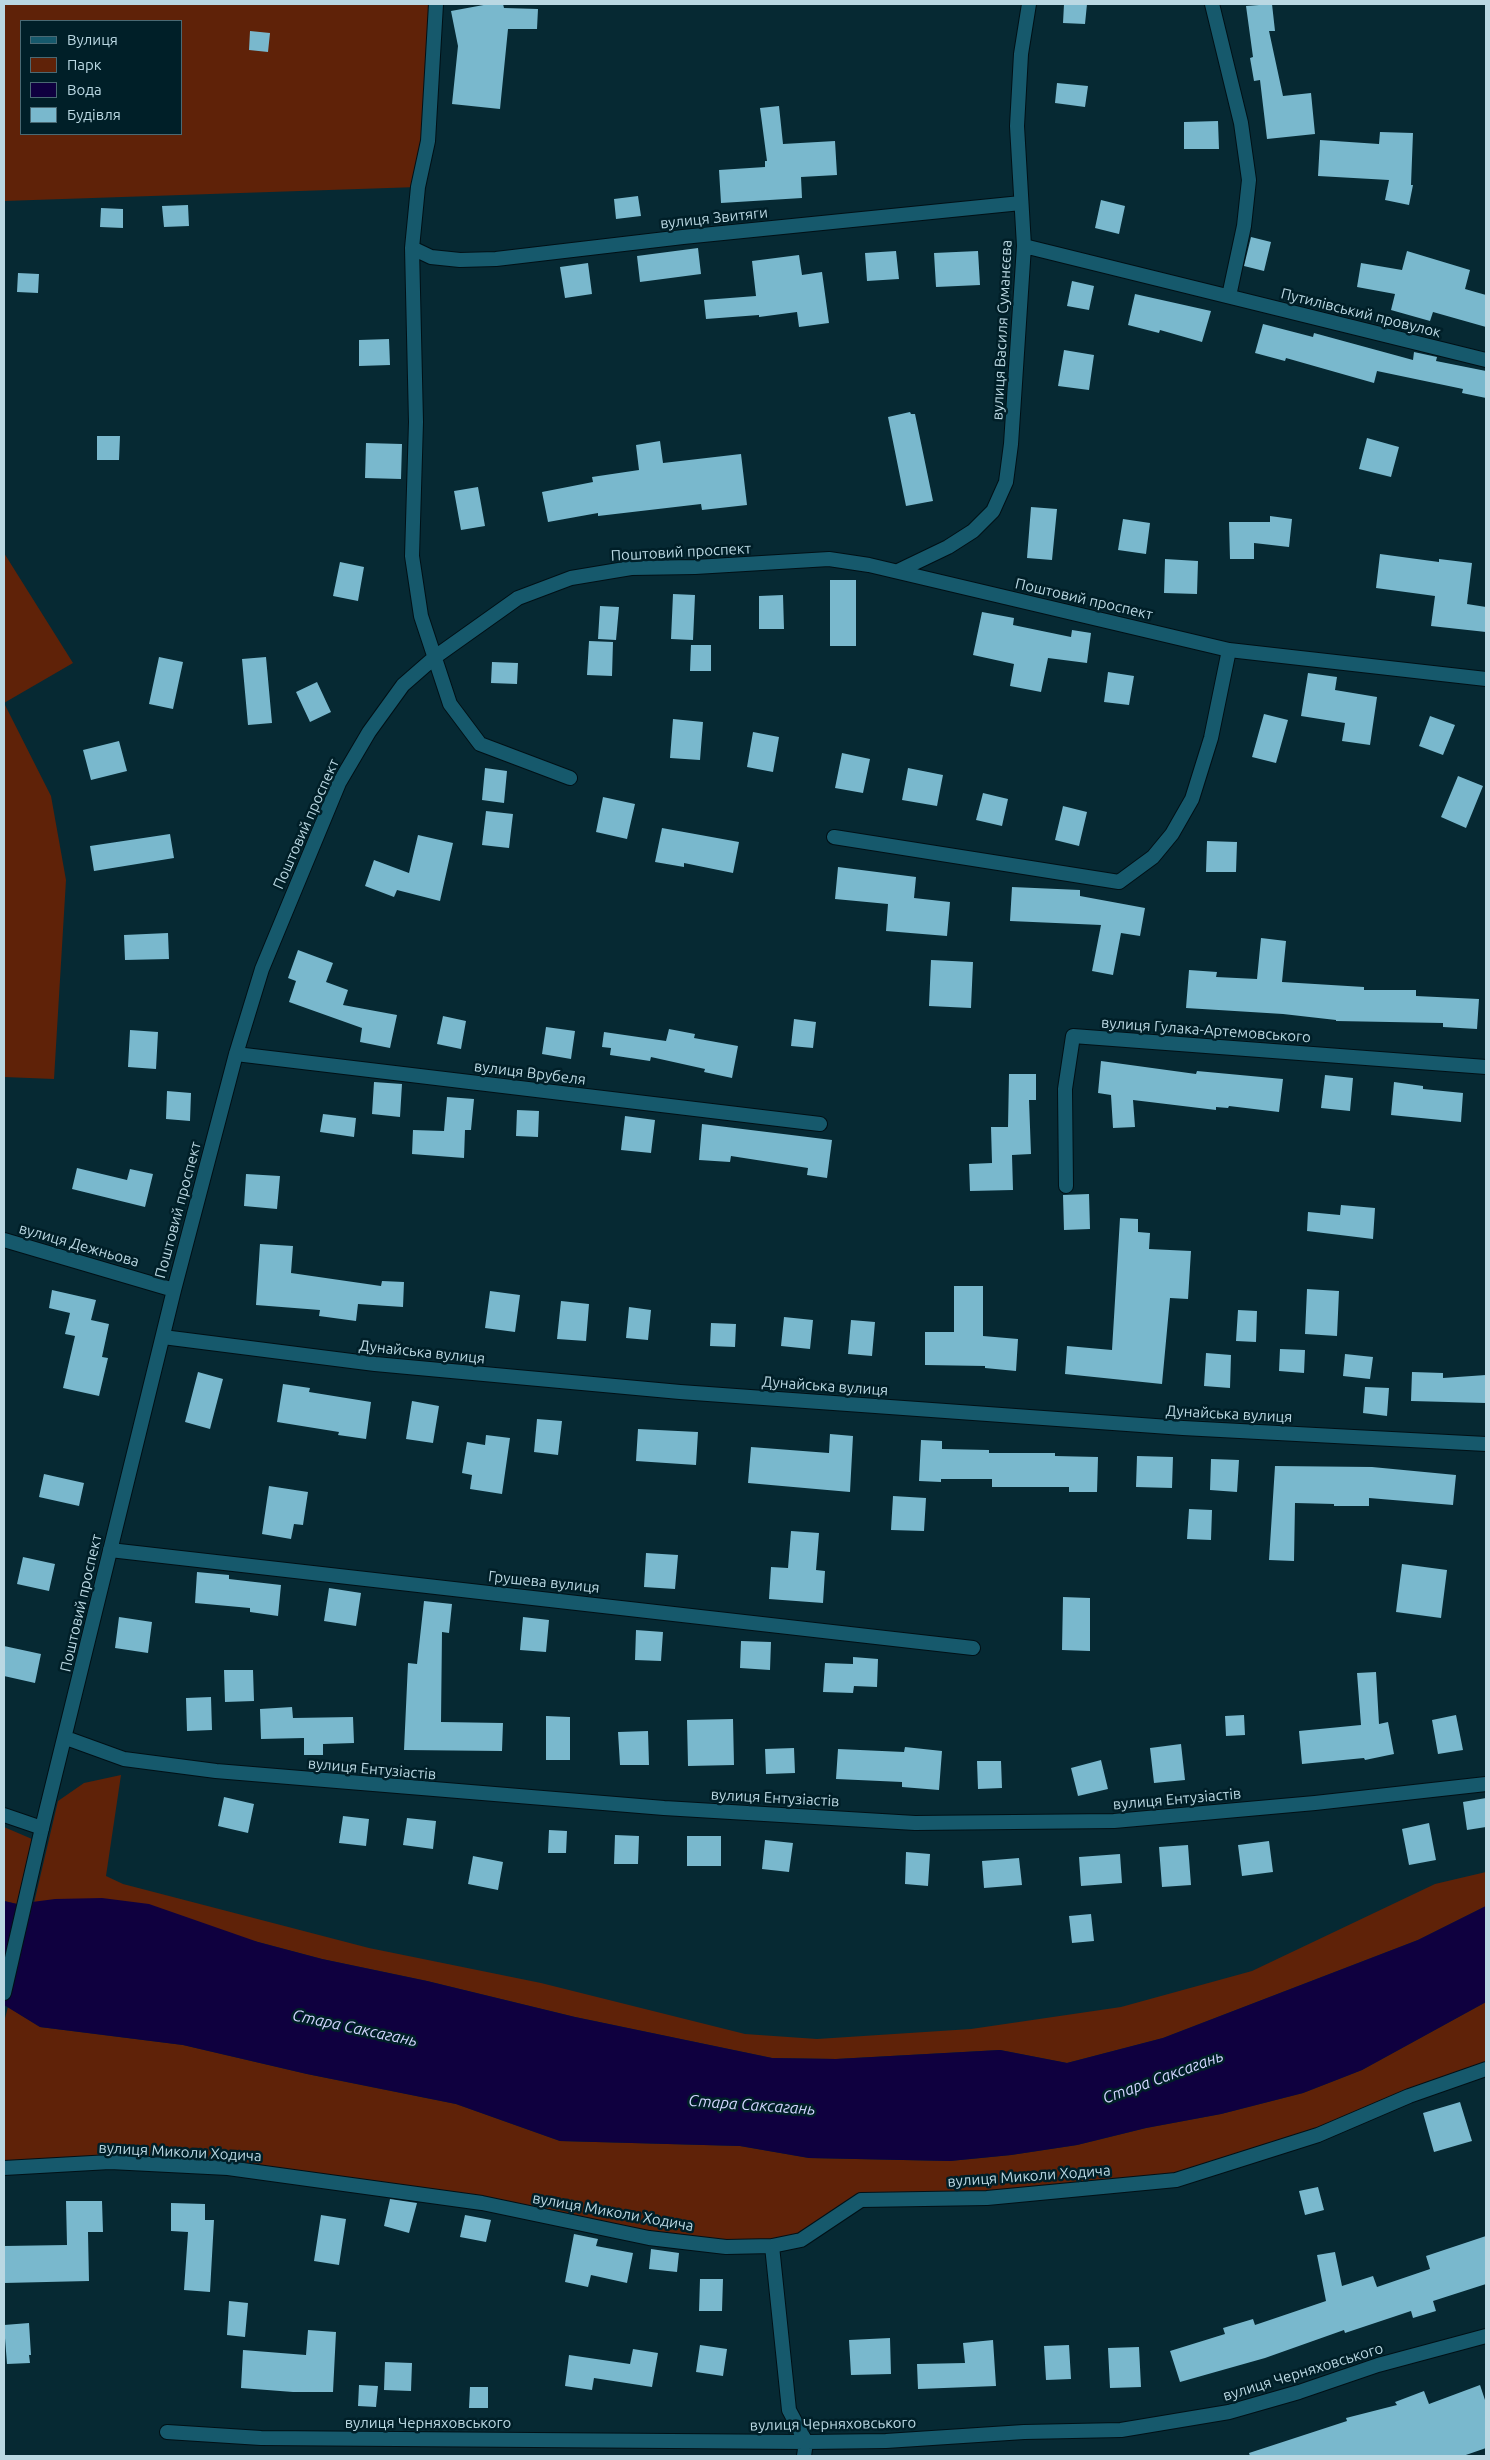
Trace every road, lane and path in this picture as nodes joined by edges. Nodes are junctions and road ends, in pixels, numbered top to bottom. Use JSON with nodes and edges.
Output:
{"nodes":[{"id":1,"x":436,"y":4,"type":"edge"},
{"id":2,"x":1029,"y":4,"type":"edge"},
{"id":3,"x":1212,"y":4,"type":"edge"},
{"id":4,"x":1021,"y":203,"type":"junction"},
{"id":5,"x":1024,"y":246,"type":"junction"},
{"id":6,"x":412,"y":248,"type":"junction"},
{"id":7,"x":1229,"y":296,"type":"junction"},
{"id":8,"x":1486,"y":360,"type":"edge"},
{"id":9,"x":898,"y":571,"type":"junction"},
{"id":10,"x":1229,"y":650,"type":"junction"},
{"id":11,"x":435,"y":657,"type":"junction"},
{"id":12,"x":1486,"y":679,"type":"edge"},
{"id":13,"x":570,"y":778,"type":"dead end"},
{"id":14,"x":834,"y":837,"type":"dead end"},
{"id":15,"x":236,"y":1054,"type":"junction"},
{"id":16,"x":1486,"y":1067,"type":"edge"},
{"id":17,"x":820,"y":1124,"type":"dead end"},
{"id":18,"x":1066,"y":1186,"type":"dead end"},
{"id":19,"x":4,"y":1240,"type":"edge"},
{"id":20,"x":174,"y":1290,"type":"junction"},
{"id":21,"x":163,"y":1337,"type":"junction"},
{"id":22,"x":1486,"y":1444,"type":"edge"},
{"id":23,"x":110,"y":1550,"type":"junction"},
{"id":24,"x":973,"y":1648,"type":"dead end"},
{"id":25,"x":66,"y":1738,"type":"junction"},
{"id":26,"x":1486,"y":1784,"type":"edge"},
{"id":27,"x":4,"y":1815,"type":"edge"},
{"id":28,"x":42,"y":1828,"type":"junction"},
{"id":29,"x":4,"y":1993,"type":"edge"},
{"id":30,"x":1486,"y":2069,"type":"edge"},
{"id":31,"x":4,"y":2168,"type":"edge"},
{"id":32,"x":772,"y":2246,"type":"junction"},
{"id":33,"x":1486,"y":2336,"type":"edge"},
{"id":34,"x":167,"y":2432,"type":"dead end"},
{"id":35,"x":806,"y":2442,"type":"junction"},
{"id":36,"x":804,"y":2456,"type":"edge"}],
"edges":[{"from":1,"to":6,"type":"street"},
{"from":2,"to":4,"type":"street","name":"вулиця Василя Суманєєва"},
{"from":3,"to":7,"type":"street"},
{"from":4,"to":5,"type":"street","name":"вулиця Василя Суманєєва"},
{"from":4,"to":6,"type":"street","name":"вулиця Звитяги"},
{"from":5,"to":7,"type":"street","name":"Путилівський провулок"},
{"from":5,"to":9,"type":"street","name":"вулиця Василя Суманєєва"},
{"from":6,"to":11,"type":"street"},
{"from":7,"to":8,"type":"street","name":"Путилівський провулок"},
{"from":9,"to":10,"type":"street","name":"Поштовий проспект"},
{"from":9,"to":11,"type":"street","name":"Поштовий проспект"},
{"from":10,"to":12,"type":"street","name":"Поштовий проспект"},
{"from":10,"to":14,"type":"street"},
{"from":11,"to":13,"type":"street"},
{"from":11,"to":15,"type":"street","name":"Поштовий проспект"},
{"from":15,"to":17,"type":"street","name":"вулиця Врубеля"},
{"from":15,"to":20,"type":"street","name":"Поштовий проспект"},
{"from":16,"to":18,"type":"street","name":"вулиця Гулака-Артемовського"},
{"from":19,"to":20,"type":"street","name":"вулиця Дежньова"},
{"from":20,"to":21,"type":"street","name":"Поштовий проспект"},
{"from":21,"to":22,"type":"street","name":"Дунайська вулиця"},
{"from":21,"to":23,"type":"street","name":"Поштовий проспект"},
{"from":23,"to":24,"type":"street","name":"Грушева вулиця"},
{"from":23,"to":25,"type":"street","name":"Поштовий проспект"},
{"from":25,"to":26,"type":"street","name":"вулиця Ентузіастів"},
{"from":25,"to":28,"type":"street","name":"Поштовий проспект"},
{"from":27,"to":28,"type":"street"},
{"from":28,"to":29,"type":"street","name":"Поштовий проспект"},
{"from":30,"to":32,"type":"street","name":"вулиця Миколи Ходича"},
{"from":31,"to":32,"type":"street","name":"вулиця Миколи Ходича"},
{"from":32,"to":35,"type":"street"},
{"from":33,"to":35,"type":"street","name":"вулиця Черняховського"},
{"from":34,"to":35,"type":"street","name":"вулиця Черняховського"},
{"from":35,"to":36,"type":"street"}]}
